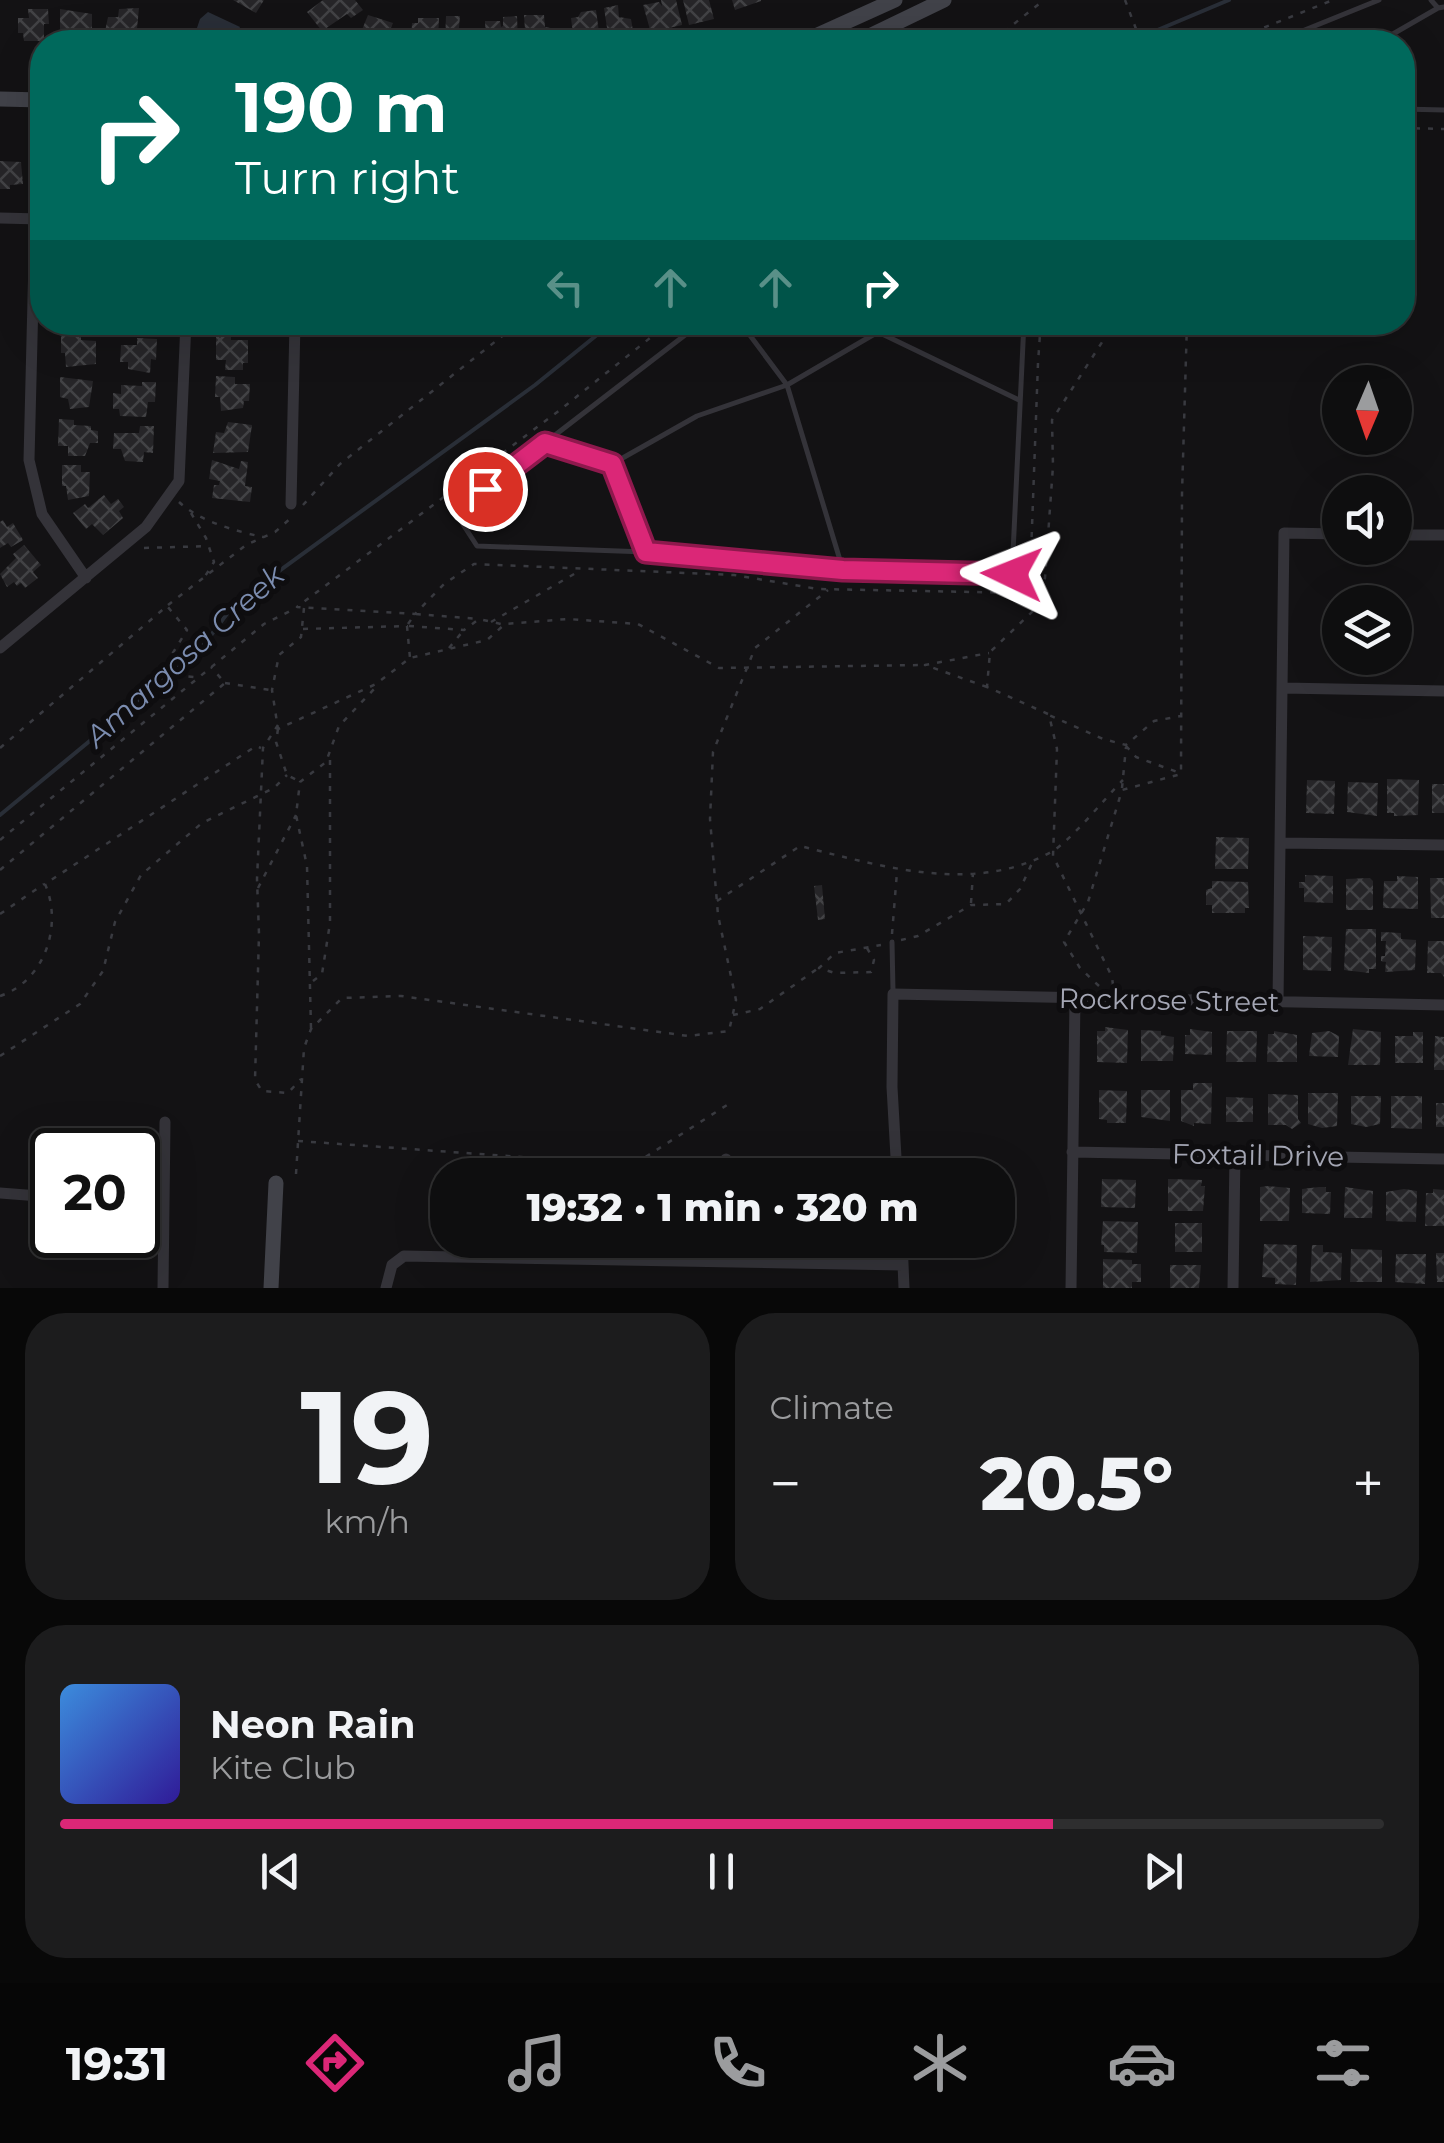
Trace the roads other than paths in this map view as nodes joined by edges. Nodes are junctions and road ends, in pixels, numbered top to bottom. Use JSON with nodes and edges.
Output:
{"nodes":[{"id":1,"x":895,"y":0,"type":"edge"},
{"id":2,"x":944,"y":0,"type":"edge"},
{"id":3,"x":1380,"y":0,"type":"edge"},
{"id":4,"x":1431,"y":0,"type":"edge"},
{"id":5,"x":1441,"y":8,"type":"edge"},
{"id":6,"x":829,"y":30,"type":"edge"},
{"id":7,"x":881,"y":30,"type":"edge"},
{"id":8,"x":1305,"y":30,"type":"edge"},
{"id":9,"x":1401,"y":30,"type":"edge"},
{"id":10,"x":0,"y":99,"type":"edge"},
{"id":11,"x":30,"y":100,"type":"edge"},
{"id":12,"x":1415,"y":109,"type":"edge"},
{"id":13,"x":1444,"y":110,"type":"edge"},
{"id":14,"x":0,"y":218,"type":"edge"},
{"id":15,"x":30,"y":219,"type":"edge"},
{"id":16,"x":34,"y":335,"type":"edge"},
{"id":17,"x":185,"y":335,"type":"edge"},
{"id":18,"x":294,"y":335,"type":"edge"},
{"id":19,"x":685,"y":335,"type":"edge"},
{"id":20,"x":749,"y":335,"type":"edge"},
{"id":21,"x":873,"y":335,"type":"edge"},
{"id":22,"x":884,"y":335,"type":"edge"},
{"id":23,"x":1023,"y":335,"type":"edge"},
{"id":24,"x":786,"y":385,"type":"junction"},
{"id":25,"x":1019,"y":400,"type":"junction"},
{"id":26,"x":545,"y":443,"type":"junction"},
{"id":27,"x":612,"y":464,"type":"junction"},
{"id":28,"x":298,"y":504,"type":"road end"},
{"id":29,"x":1322,"y":534,"type":"edge"},
{"id":30,"x":1412,"y":535,"type":"edge"},
{"id":31,"x":1444,"y":535,"type":"edge"},
{"id":32,"x":646,"y":552,"type":"junction"},
{"id":33,"x":843,"y":570,"type":"junction"},
{"id":34,"x":86,"y":578,"type":"junction"},
{"id":35,"x":0,"y":648,"type":"edge"},
{"id":36,"x":1282,"y":688,"type":"junction"},
{"id":37,"x":1444,"y":691,"type":"edge"},
{"id":38,"x":1280,"y":843,"type":"junction"},
{"id":39,"x":1444,"y":845,"type":"edge"},
{"id":40,"x":892,"y":942,"type":"road end"},
{"id":41,"x":894,"y":994,"type":"junction"},
{"id":42,"x":1075,"y":998,"type":"junction"},
{"id":43,"x":1278,"y":1002,"type":"junction"},
{"id":44,"x":1444,"y":1005,"type":"edge"},
{"id":45,"x":165,"y":1122,"type":"dead end"},
{"id":46,"x":1072,"y":1152,"type":"junction"},
{"id":47,"x":1235,"y":1154,"type":"junction"},
{"id":48,"x":896,"y":1158,"type":"edge"},
{"id":49,"x":1444,"y":1160,"type":"edge"},
{"id":50,"x":276,"y":1182,"type":"dead end"},
{"id":51,"x":0,"y":1193,"type":"edge"},
{"id":52,"x":30,"y":1195,"type":"edge"},
{"id":53,"x":160,"y":1205,"type":"edge"},
{"id":54,"x":164,"y":1205,"type":"junction"},
{"id":55,"x":903,"y":1258,"type":"edge"},
{"id":56,"x":725,"y":1261,"type":"joint"},
{"id":57,"x":904,"y":1265,"type":"junction"},
{"id":58,"x":162,"y":1288,"type":"edge"},
{"id":59,"x":271,"y":1288,"type":"edge"},
{"id":60,"x":386,"y":1288,"type":"edge"},
{"id":61,"x":904,"y":1288,"type":"edge"},
{"id":62,"x":1071,"y":1288,"type":"edge"},
{"id":63,"x":1233,"y":1288,"type":"edge"}],
"edges":[{"from":1,"to":6,"type":"main road"},
{"from":2,"to":7,"type":"main road"},
{"from":3,"to":8,"type":"lane"},
{"from":4,"to":5,"type":"lane"},
{"from":5,"to":9,"type":"lane"},
{"from":10,"to":11,"type":"main road"},
{"from":12,"to":13,"type":"lane"},
{"from":14,"to":15,"type":"street"},
{"from":16,"to":34,"type":"street"},
{"from":17,"to":34,"type":"street"},
{"from":18,"to":28,"type":"street"},
{"from":19,"to":26,"type":"lane"},
{"from":20,"to":24,"type":"lane"},
{"from":21,"to":24,"type":"lane"},
{"from":22,"to":25,"type":"lane"},
{"from":23,"to":25,"type":"lane"},
{"from":24,"to":27,"type":"lane"},
{"from":24,"to":33,"type":"lane"},
{"from":25,"to":33,"type":"lane"},
{"from":26,"to":27,"type":"lane"},
{"from":26,"to":32,"type":"lane"},
{"from":27,"to":32,"type":"lane"},
{"from":29,"to":36,"type":"street"},
{"from":30,"to":31,"type":"street"},
{"from":32,"to":33,"type":"lane"},
{"from":34,"to":35,"type":"street"},
{"from":36,"to":37,"type":"street"},
{"from":36,"to":38,"type":"street"},
{"from":38,"to":39,"type":"street"},
{"from":38,"to":43,"type":"street"},
{"from":40,"to":41,"type":"lane"},
{"from":41,"to":42,"type":"street","name":"Rockrose Street"},
{"from":41,"to":48,"type":"street"},
{"from":42,"to":43,"type":"street","name":"Rockrose Street"},
{"from":42,"to":46,"type":"street"},
{"from":43,"to":44,"type":"street","name":"Rockrose Street"},
{"from":45,"to":54,"type":"street"},
{"from":46,"to":47,"type":"street","name":"Foxtail Drive"},
{"from":46,"to":62,"type":"street"},
{"from":47,"to":49,"type":"street","name":"Foxtail Drive"},
{"from":47,"to":63,"type":"street"},
{"from":50,"to":59,"type":"main road"},
{"from":51,"to":52,"type":"street"},
{"from":53,"to":54,"type":"street"},
{"from":54,"to":58,"type":"street"},
{"from":55,"to":57,"type":"street"},
{"from":56,"to":57,"type":"street"},
{"from":56,"to":60,"type":"street"},
{"from":57,"to":61,"type":"street"}]}
